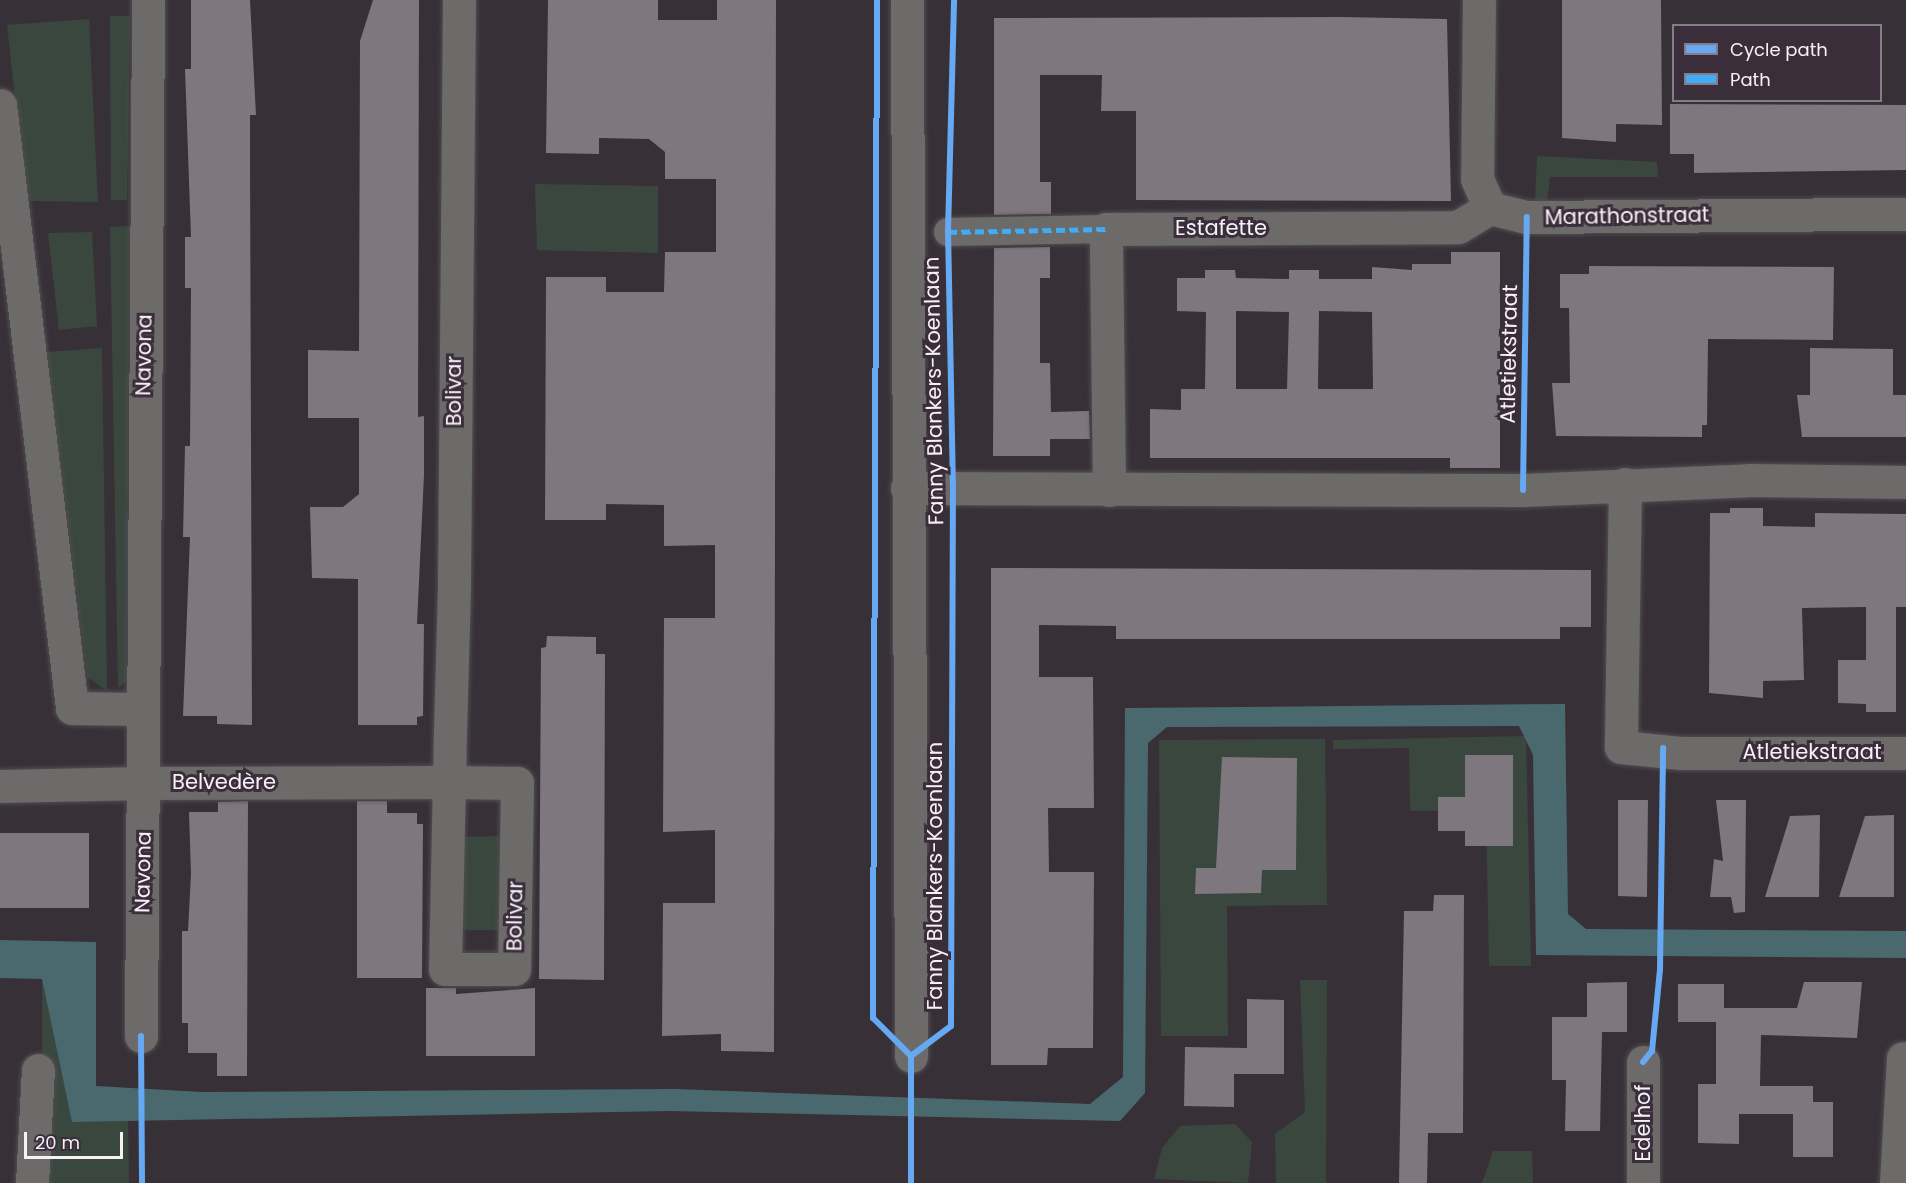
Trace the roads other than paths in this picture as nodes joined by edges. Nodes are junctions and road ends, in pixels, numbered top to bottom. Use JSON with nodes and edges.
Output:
{"nodes":[{"id":1,"x":148,"y":0,"type":"edge"},
{"id":2,"x":459,"y":0,"type":"edge"},
{"id":3,"x":907,"y":0,"type":"edge"},
{"id":4,"x":1479,"y":0,"type":"edge"},
{"id":5,"x":0,"y":105,"type":"edge"},
{"id":6,"x":1490,"y":208,"type":"junction"},
{"id":7,"x":1906,"y":214,"type":"edge"},
{"id":8,"x":1106,"y":229,"type":"junction"},
{"id":9,"x":948,"y":232,"type":"dead end"},
{"id":10,"x":13,"y":322,"type":"edge"},
{"id":11,"x":1906,"y":482,"type":"edge"},
{"id":12,"x":1625,"y":484,"type":"junction"},
{"id":13,"x":907,"y":488,"type":"junction"},
{"id":14,"x":1109,"y":490,"type":"junction"},
{"id":15,"x":141,"y":709,"type":"junction"},
{"id":16,"x":1906,"y":753,"type":"edge"},
{"id":17,"x":449,"y":782,"type":"junction"},
{"id":18,"x":145,"y":783,"type":"junction"},
{"id":19,"x":0,"y":786,"type":"edge"},
{"id":20,"x":141,"y":1036,"type":"dead end"},
{"id":21,"x":911,"y":1056,"type":"dead end"},
{"id":22,"x":1903,"y":1058,"type":"dead end"},
{"id":23,"x":1643,"y":1062,"type":"dead end"},
{"id":24,"x":38,"y":1070,"type":"dead end"},
{"id":25,"x":32,"y":1183,"type":"edge"},
{"id":26,"x":1642,"y":1183,"type":"edge"},
{"id":27,"x":1896,"y":1183,"type":"edge"}],
"edges":[{"from":1,"to":15,"type":"street","name":"Navona"},
{"from":2,"to":17,"type":"street","name":"Bolivar"},
{"from":3,"to":13,"type":"street","name":"Fanny Blankers-Koenlaan"},
{"from":4,"to":6,"type":"street"},
{"from":5,"to":10,"type":"street"},
{"from":6,"to":7,"type":"street","name":"Marathonstraat"},
{"from":6,"to":8,"type":"street","name":"Estafette"},
{"from":8,"to":9,"type":"street","name":"Estafette"},
{"from":8,"to":14,"type":"street"},
{"from":10,"to":15,"type":"street"},
{"from":11,"to":12,"type":"street"},
{"from":12,"to":14,"type":"street"},
{"from":12,"to":16,"type":"street","name":"Atletiekstraat"},
{"from":13,"to":14,"type":"street"},
{"from":13,"to":21,"type":"street","name":"Fanny Blankers-Koenlaan"},
{"from":15,"to":18,"type":"street","name":"Navona"},
{"from":17,"to":17,"type":"street","name":"Bolivar"},
{"from":17,"to":18,"type":"street","name":"Belvedère"},
{"from":18,"to":19,"type":"street","name":"Belvedère"},
{"from":18,"to":20,"type":"street","name":"Navona"},
{"from":22,"to":27,"type":"street"},
{"from":23,"to":26,"type":"street","name":"Edelhof"},
{"from":24,"to":25,"type":"street"}]}
